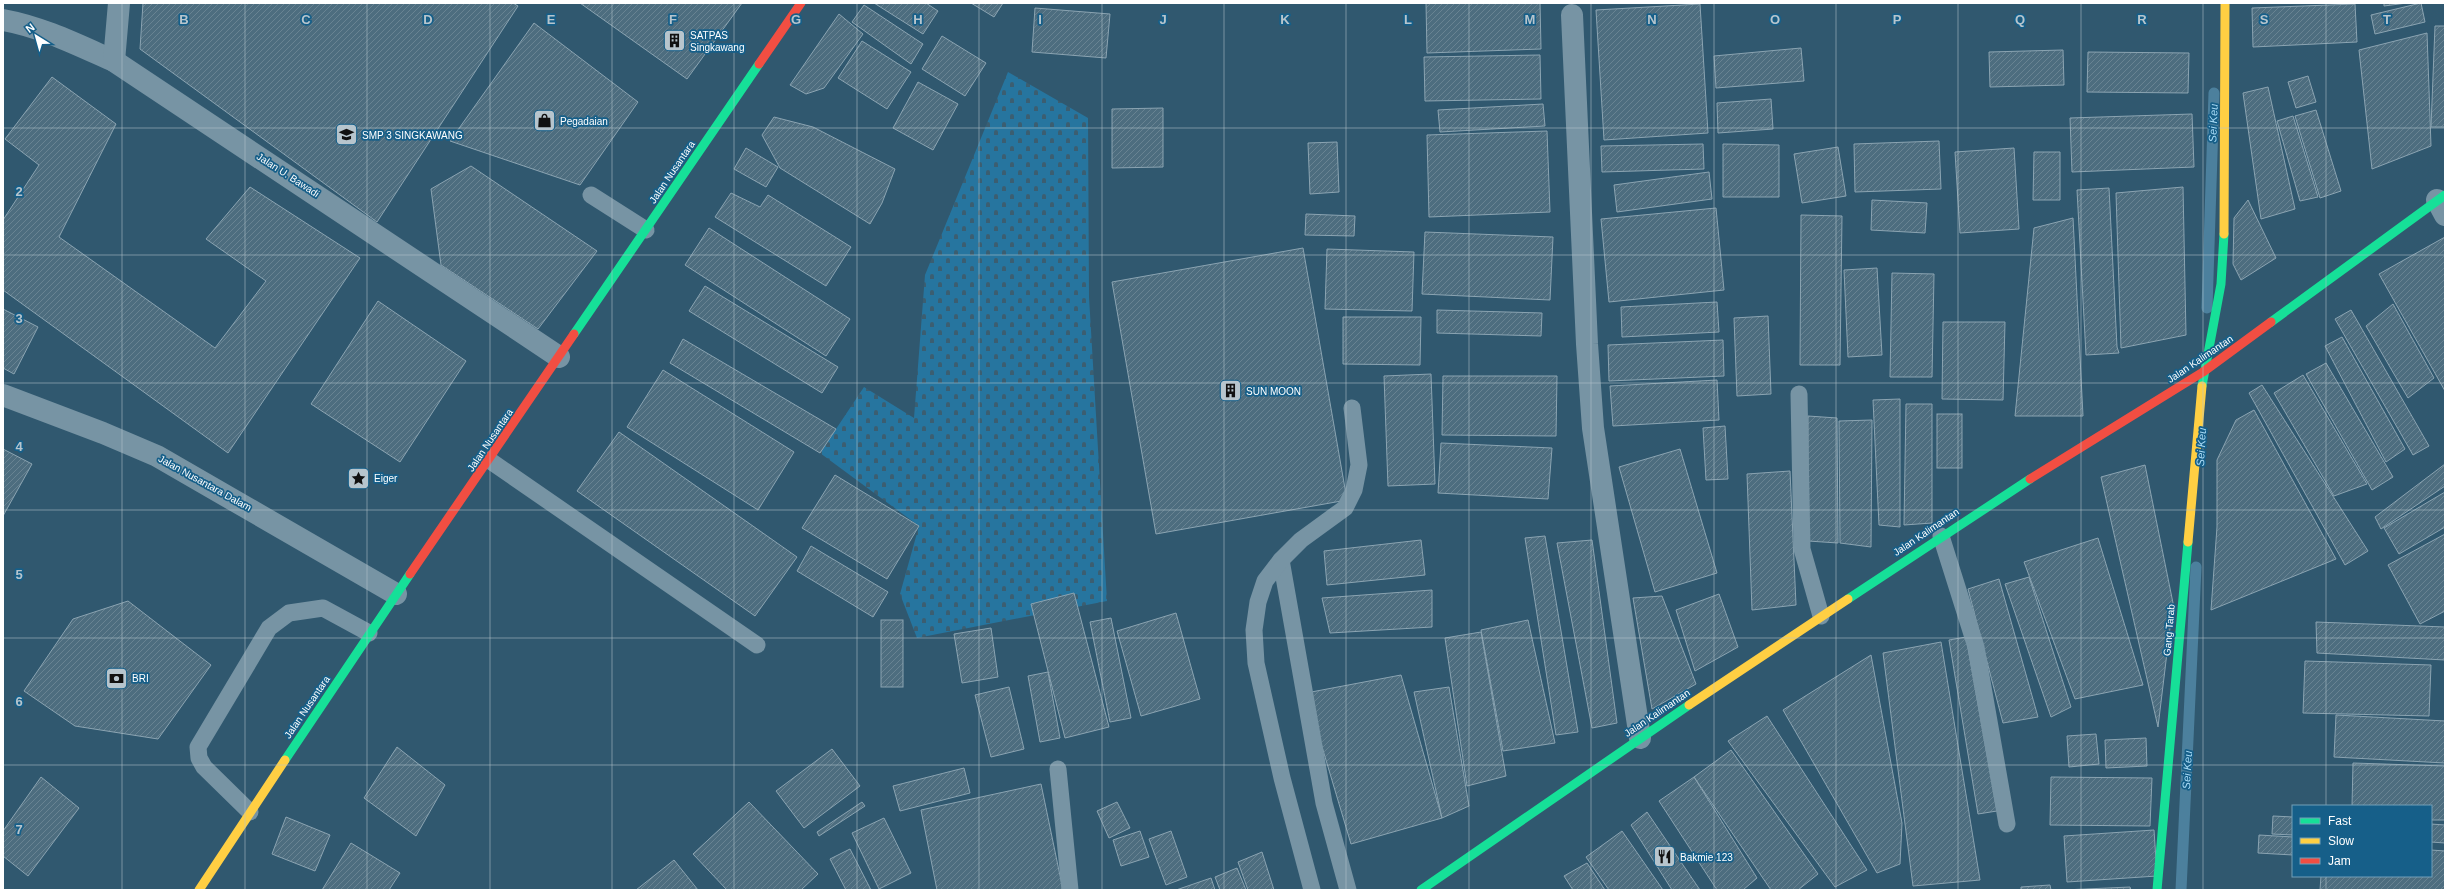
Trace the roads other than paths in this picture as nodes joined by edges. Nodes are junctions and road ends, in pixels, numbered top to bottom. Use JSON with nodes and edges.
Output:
{"nodes":[{"id":1,"x":119,"y":3,"type":"edge"},
{"id":2,"x":801,"y":3,"type":"edge"},
{"id":3,"x":2225,"y":3,"type":"edge"},
{"id":4,"x":1572,"y":15,"type":"dead end"},
{"id":5,"x":3,"y":20,"type":"edge"},
{"id":6,"x":114,"y":61,"type":"junction"},
{"id":7,"x":591,"y":195,"type":"dead end"},
{"id":8,"x":2442,"y":203,"type":"edge"},
{"id":9,"x":646,"y":230,"type":"junction"},
{"id":10,"x":559,"y":357,"type":"junction"},
{"id":11,"x":2203,"y":372,"type":"junction"},
{"id":12,"x":1799,"y":394,"type":"dead end"},
{"id":13,"x":3,"y":396,"type":"edge"},
{"id":14,"x":1352,"y":408,"type":"dead end"},
{"id":15,"x":489,"y":460,"type":"junction"},
{"id":16,"x":1941,"y":536,"type":"junction"},
{"id":17,"x":1281,"y":560,"type":"junction"},
{"id":18,"x":396,"y":594,"type":"junction"},
{"id":19,"x":1821,"y":616,"type":"junction"},
{"id":20,"x":369,"y":633,"type":"junction"},
{"id":21,"x":757,"y":645,"type":"dead end"},
{"id":22,"x":1640,"y":738,"type":"junction"},
{"id":23,"x":1058,"y":770,"type":"dead end"},
{"id":24,"x":250,"y":812,"type":"junction"},
{"id":25,"x":2007,"y":824,"type":"dead end"},
{"id":26,"x":199,"y":890,"type":"edge"},
{"id":27,"x":1070,"y":890,"type":"edge"},
{"id":28,"x":1312,"y":890,"type":"edge"},
{"id":29,"x":1348,"y":890,"type":"edge"},
{"id":30,"x":1421,"y":890,"type":"edge"},
{"id":31,"x":2157,"y":890,"type":"edge"}],
"edges":[{"from":1,"to":6,"type":"street"},
{"from":2,"to":9,"type":"main road","name":"Jalan Nusantara"},
{"from":3,"to":11,"type":"main road","name":"Gang Tarab"},
{"from":4,"to":22,"type":"street"},
{"from":5,"to":6,"type":"street","name":"Jalan U. Bawadi"},
{"from":6,"to":10,"type":"street","name":"Jalan U. Bawadi"},
{"from":7,"to":9,"type":"lane"},
{"from":8,"to":11,"type":"main road","name":"Jalan Kalimantan"},
{"from":9,"to":10,"type":"main road","name":"Jalan Nusantara"},
{"from":10,"to":15,"type":"main road","name":"Jalan Nusantara"},
{"from":11,"to":16,"type":"main road","name":"Jalan Kalimantan"},
{"from":11,"to":31,"type":"main road","name":"Gang Tarab"},
{"from":12,"to":19,"type":"lane"},
{"from":13,"to":18,"type":"street","name":"Jalan Nusantara Dalam"},
{"from":14,"to":17,"type":"lane"},
{"from":15,"to":18,"type":"main road","name":"Jalan Nusantara"},
{"from":15,"to":21,"type":"lane"},
{"from":16,"to":19,"type":"main road","name":"Jalan Kalimantan"},
{"from":16,"to":25,"type":"lane"},
{"from":17,"to":28,"type":"lane"},
{"from":17,"to":29,"type":"lane"},
{"from":18,"to":20,"type":"main road","name":"Jalan Nusantara"},
{"from":19,"to":22,"type":"main road","name":"Jalan Kalimantan"},
{"from":20,"to":24,"type":"main road","name":"Jalan Nusantara"},
{"from":20,"to":24,"type":"lane"},
{"from":22,"to":30,"type":"main road","name":"Jalan Kalimantan"},
{"from":23,"to":27,"type":"lane"},
{"from":24,"to":26,"type":"main road","name":"Jalan Nusantara"}]}
